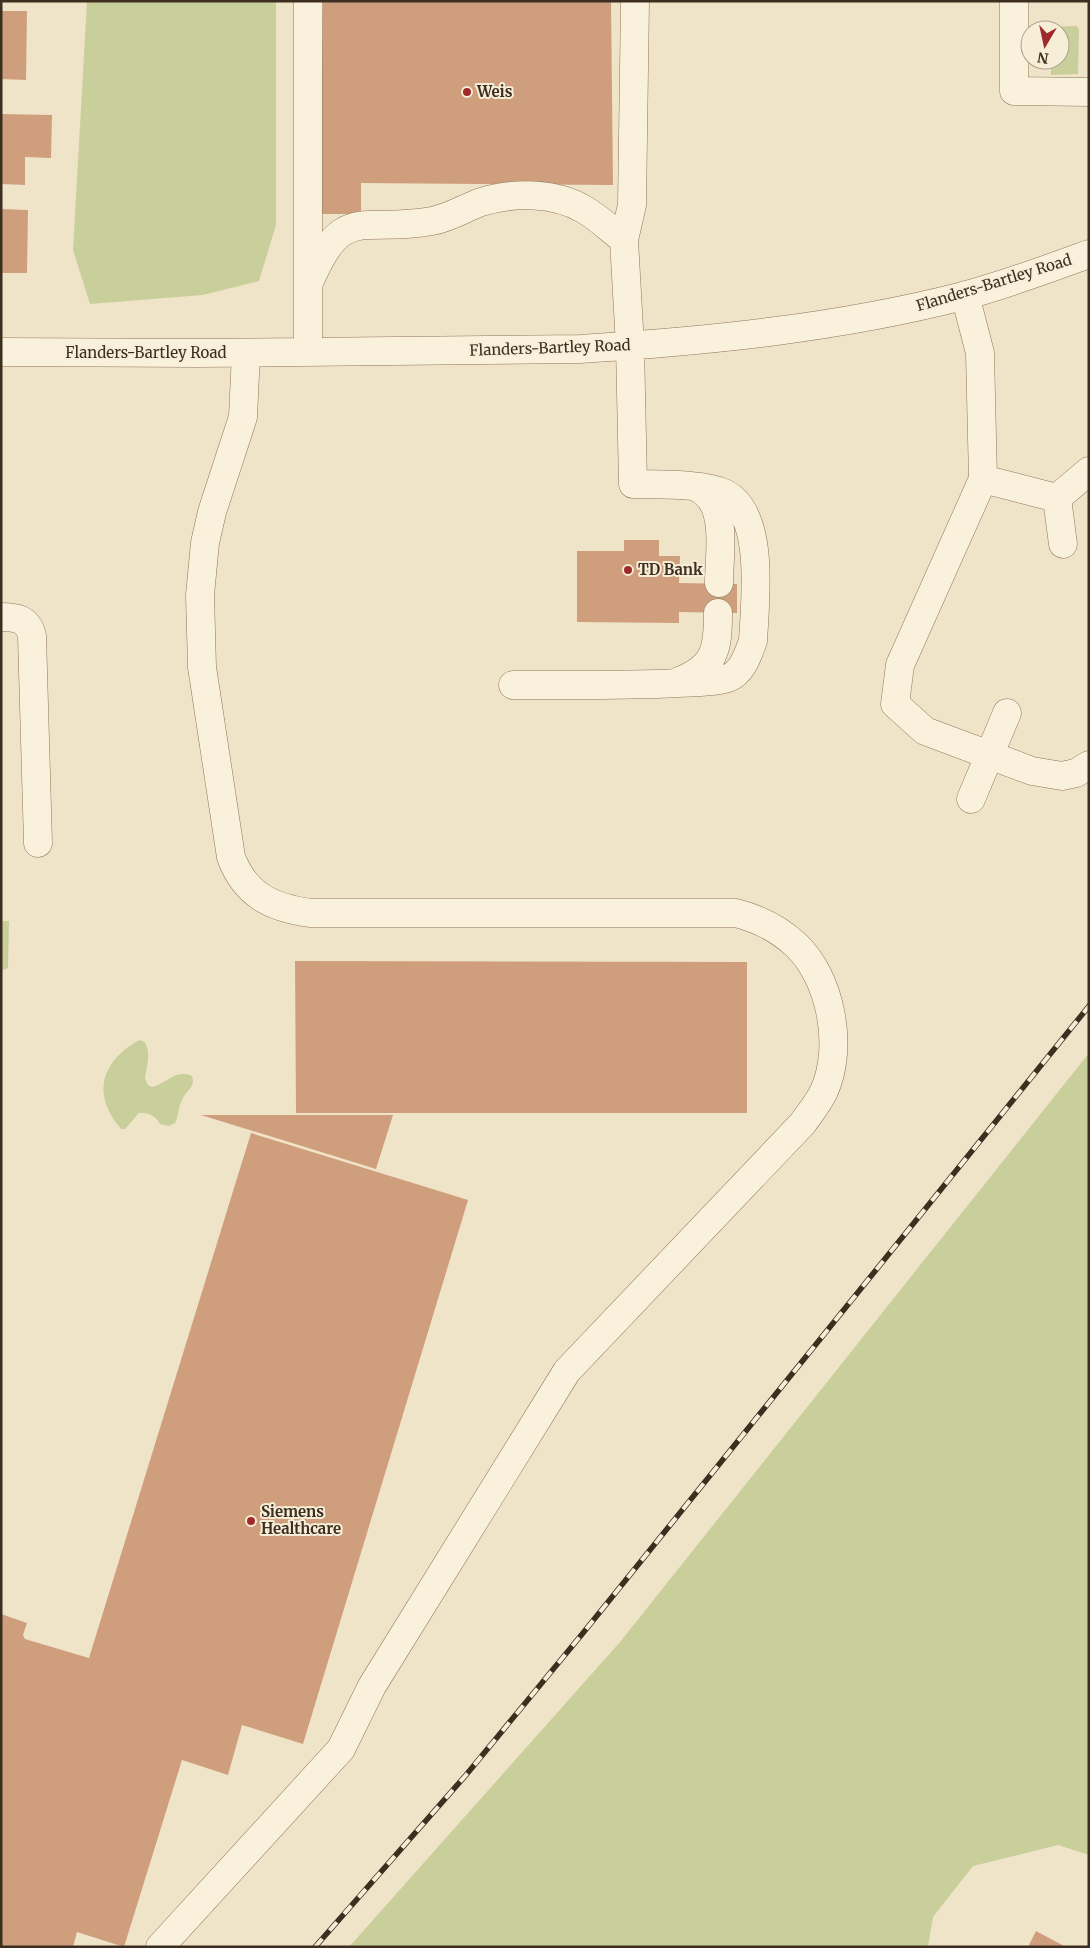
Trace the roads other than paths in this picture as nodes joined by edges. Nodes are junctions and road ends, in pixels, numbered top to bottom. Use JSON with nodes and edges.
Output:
{"nodes":[{"id":1,"x":308,"y":1,"type":"edge"},
{"id":2,"x":635,"y":1,"type":"edge"},
{"id":3,"x":1014,"y":1,"type":"edge"},
{"id":4,"x":1089,"y":92,"type":"edge"},
{"id":5,"x":624,"y":240,"type":"junction"},
{"id":6,"x":1089,"y":254,"type":"edge"},
{"id":7,"x":308,"y":285,"type":"junction"},
{"id":8,"x":965,"y":295,"type":"junction"},
{"id":9,"x":630,"y":346,"type":"junction"},
{"id":10,"x":1,"y":352,"type":"edge"},
{"id":11,"x":308,"y":352,"type":"junction"},
{"id":12,"x":246,"y":353,"type":"junction"},
{"id":13,"x":1089,"y":470,"type":"edge"},
{"id":14,"x":983,"y":479,"type":"junction"},
{"id":15,"x":698,"y":488,"type":"junction"},
{"id":16,"x":1057,"y":498,"type":"junction"},
{"id":17,"x":1062,"y":544,"type":"dead end"},
{"id":18,"x":718,"y":583,"type":"dead end"},
{"id":19,"x":718,"y":613,"type":"dead end"},
{"id":20,"x":1,"y":617,"type":"edge"},
{"id":21,"x":666,"y":684,"type":"junction"},
{"id":22,"x":513,"y":685,"type":"dead end"},
{"id":23,"x":1007,"y":713,"type":"dead end"},
{"id":24,"x":989,"y":755,"type":"junction"},
{"id":25,"x":1089,"y":765,"type":"edge"},
{"id":26,"x":971,"y":798,"type":"dead end"},
{"id":27,"x":38,"y":843,"type":"dead end"},
{"id":28,"x":160,"y":1947,"type":"edge"}],
"edges":[{"from":1,"to":7,"type":"street"},
{"from":2,"to":5,"type":"street"},
{"from":3,"to":4,"type":"street"},
{"from":5,"to":7,"type":"street"},
{"from":5,"to":9,"type":"street"},
{"from":6,"to":8,"type":"street","name":"Flanders-Bartley Road"},
{"from":7,"to":11,"type":"street"},
{"from":8,"to":9,"type":"street","name":"Flanders-Bartley Road"},
{"from":8,"to":14,"type":"street"},
{"from":9,"to":11,"type":"street","name":"Flanders-Bartley Road"},
{"from":9,"to":15,"type":"street"},
{"from":10,"to":12,"type":"street","name":"Flanders-Bartley Road"},
{"from":11,"to":12,"type":"street","name":"Flanders-Bartley Road"},
{"from":12,"to":28,"type":"street"},
{"from":13,"to":16,"type":"street"},
{"from":14,"to":16,"type":"street"},
{"from":14,"to":24,"type":"street"},
{"from":15,"to":18,"type":"street"},
{"from":15,"to":21,"type":"street"},
{"from":16,"to":17,"type":"street"},
{"from":19,"to":21,"type":"street"},
{"from":20,"to":27,"type":"street"},
{"from":21,"to":22,"type":"street"},
{"from":23,"to":24,"type":"street"},
{"from":24,"to":25,"type":"street"},
{"from":24,"to":26,"type":"street"}]}
